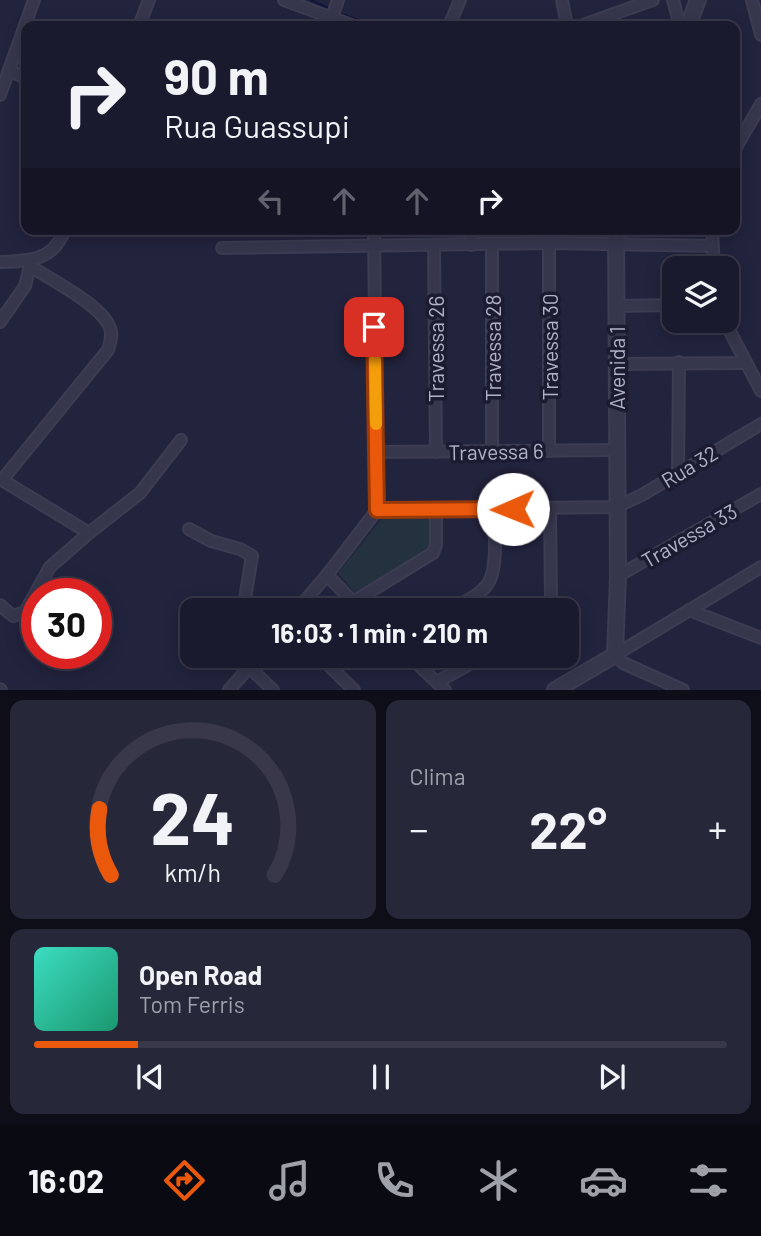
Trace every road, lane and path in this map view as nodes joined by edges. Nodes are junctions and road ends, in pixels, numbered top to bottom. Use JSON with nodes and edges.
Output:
{"nodes":[{"id":1,"x":34,"y":0,"type":"edge"},
{"id":2,"x":149,"y":0,"type":"edge"},
{"id":3,"x":284,"y":0,"type":"edge"},
{"id":4,"x":460,"y":0,"type":"edge"},
{"id":5,"x":562,"y":0,"type":"edge"},
{"id":6,"x":653,"y":0,"type":"edge"},
{"id":7,"x":673,"y":0,"type":"edge"},
{"id":8,"x":698,"y":0,"type":"edge"},
{"id":9,"x":752,"y":0,"type":"edge"},
{"id":10,"x":334,"y":12,"type":"edge"},
{"id":11,"x":27,"y":21,"type":"edge"},
{"id":12,"x":141,"y":21,"type":"edge"},
{"id":13,"x":451,"y":21,"type":"edge"},
{"id":14,"x":566,"y":21,"type":"edge"},
{"id":15,"x":594,"y":21,"type":"edge"},
{"id":16,"x":679,"y":21,"type":"edge"},
{"id":17,"x":690,"y":21,"type":"edge"},
{"id":18,"x":761,"y":35,"type":"edge"},
{"id":19,"x":21,"y":38,"type":"edge"},
{"id":20,"x":10,"y":71,"type":"junction"},
{"id":21,"x":21,"y":76,"type":"edge"},
{"id":22,"x":0,"y":95,"type":"edge"},
{"id":23,"x":761,"y":104,"type":"edge"},
{"id":24,"x":740,"y":140,"type":"edge"},
{"id":25,"x":62,"y":235,"type":"edge"},
{"id":26,"x":374,"y":235,"type":"edge"},
{"id":27,"x":471,"y":235,"type":"edge"},
{"id":28,"x":712,"y":235,"type":"edge"},
{"id":29,"x":615,"y":236,"type":"edge"},
{"id":30,"x":549,"y":243,"type":"junction"},
{"id":31,"x":492,"y":244,"type":"junction"},
{"id":32,"x":471,"y":245,"type":"junction"},
{"id":33,"x":434,"y":246,"type":"junction"},
{"id":34,"x":712,"y":246,"type":"junction"},
{"id":35,"x":373,"y":247,"type":"junction"},
{"id":36,"x":222,"y":248,"type":"dead end"},
{"id":37,"x":713,"y":256,"type":"edge"},
{"id":38,"x":0,"y":262,"type":"edge"},
{"id":39,"x":28,"y":264,"type":"junction"},
{"id":40,"x":616,"y":306,"type":"junction"},
{"id":41,"x":662,"y":306,"type":"edge"},
{"id":42,"x":0,"y":322,"type":"edge"},
{"id":43,"x":730,"y":333,"type":"edge"},
{"id":44,"x":679,"y":362,"type":"junction"},
{"id":45,"x":744,"y":363,"type":"junction"},
{"id":46,"x":616,"y":364,"type":"junction"},
{"id":47,"x":761,"y":391,"type":"edge"},
{"id":48,"x":761,"y":424,"type":"edge"},
{"id":49,"x":181,"y":440,"type":"dead end"},
{"id":50,"x":616,"y":450,"type":"junction"},
{"id":51,"x":549,"y":451,"type":"junction"},
{"id":52,"x":377,"y":452,"type":"junction"},
{"id":53,"x":436,"y":452,"type":"junction"},
{"id":54,"x":492,"y":452,"type":"junction"},
{"id":55,"x":678,"y":472,"type":"junction"},
{"id":56,"x":1,"y":481,"type":"edge"},
{"id":57,"x":761,"y":494,"type":"edge"},
{"id":58,"x":616,"y":507,"type":"junction"},
{"id":59,"x":494,"y":509,"type":"junction"},
{"id":60,"x":551,"y":509,"type":"junction"},
{"id":61,"x":377,"y":510,"type":"junction"},
{"id":62,"x":436,"y":510,"type":"junction"},
{"id":63,"x":189,"y":528,"type":"dead end"},
{"id":64,"x":89,"y":533,"type":"junction"},
{"id":65,"x":761,"y":567,"type":"edge"},
{"id":66,"x":327,"y":575,"type":"junction"},
{"id":67,"x":618,"y":576,"type":"junction"},
{"id":68,"x":245,"y":598,"type":"edge"},
{"id":69,"x":307,"y":598,"type":"edge"},
{"id":70,"x":349,"y":598,"type":"edge"},
{"id":71,"x":360,"y":598,"type":"edge"},
{"id":72,"x":471,"y":598,"type":"edge"},
{"id":73,"x":551,"y":598,"type":"edge"},
{"id":74,"x":0,"y":605,"type":"edge"},
{"id":75,"x":689,"y":610,"type":"junction"},
{"id":76,"x":761,"y":638,"type":"edge"},
{"id":77,"x":615,"y":655,"type":"junction"},
{"id":78,"x":249,"y":668,"type":"edge"},
{"id":79,"x":251,"y":668,"type":"edge"},
{"id":80,"x":331,"y":668,"type":"edge"},
{"id":81,"x":422,"y":668,"type":"edge"},
{"id":82,"x":467,"y":668,"type":"edge"},
{"id":83,"x":441,"y":686,"type":"edge"},
{"id":84,"x":229,"y":690,"type":"edge"},
{"id":85,"x":273,"y":690,"type":"edge"},
{"id":86,"x":354,"y":690,"type":"edge"},
{"id":87,"x":555,"y":690,"type":"edge"},
{"id":88,"x":683,"y":690,"type":"edge"}],
"edges":[{"from":1,"to":11,"type":"street"},
{"from":2,"to":12,"type":"street"},
{"from":3,"to":10,"type":"street"},
{"from":4,"to":13,"type":"street"},
{"from":5,"to":14,"type":"street"},
{"from":6,"to":15,"type":"street"},
{"from":7,"to":16,"type":"street"},
{"from":8,"to":17,"type":"street"},
{"from":9,"to":18,"type":"street"},
{"from":19,"to":20,"type":"street"},
{"from":20,"to":21,"type":"street"},
{"from":20,"to":22,"type":"street"},
{"from":23,"to":24,"type":"street"},
{"from":25,"to":39,"type":"street"},
{"from":26,"to":35,"type":"street"},
{"from":27,"to":32,"type":"street"},
{"from":28,"to":34,"type":"street"},
{"from":29,"to":30,"type":"street"},
{"from":29,"to":34,"type":"street"},
{"from":29,"to":40,"type":"street","name":"Avenida 1"},
{"from":30,"to":31,"type":"street"},
{"from":30,"to":51,"type":"street","name":"Travessa 30"},
{"from":31,"to":32,"type":"street"},
{"from":31,"to":54,"type":"street","name":"Travessa 28"},
{"from":32,"to":33,"type":"street"},
{"from":33,"to":35,"type":"street"},
{"from":33,"to":53,"type":"street","name":"Travessa 26"},
{"from":34,"to":37,"type":"street"},
{"from":35,"to":36,"type":"street"},
{"from":35,"to":52,"type":"street"},
{"from":38,"to":39,"type":"street"},
{"from":39,"to":42,"type":"street"},
{"from":39,"to":56,"type":"street"},
{"from":40,"to":41,"type":"street"},
{"from":40,"to":46,"type":"street","name":"Avenida 1"},
{"from":43,"to":45,"type":"street"},
{"from":44,"to":45,"type":"street"},
{"from":44,"to":46,"type":"street"},
{"from":44,"to":55,"type":"street"},
{"from":45,"to":47,"type":"street"},
{"from":46,"to":50,"type":"street","name":"Avenida 1"},
{"from":48,"to":55,"type":"street","name":"Rua 32"},
{"from":49,"to":64,"type":"street"},
{"from":50,"to":51,"type":"street","name":"Travessa 6"},
{"from":50,"to":58,"type":"street","name":"Avenida 1"},
{"from":51,"to":54,"type":"street","name":"Travessa 6"},
{"from":52,"to":53,"type":"street","name":"Travessa 6"},
{"from":52,"to":61,"type":"street"},
{"from":53,"to":54,"type":"street","name":"Travessa 6"},
{"from":55,"to":58,"type":"street","name":"Rua 32"},
{"from":56,"to":64,"type":"street"},
{"from":57,"to":67,"type":"street","name":"Travessa 33"},
{"from":58,"to":60,"type":"street"},
{"from":58,"to":67,"type":"street","name":"Avenida 1"},
{"from":59,"to":60,"type":"street"},
{"from":59,"to":62,"type":"street"},
{"from":59,"to":72,"type":"street"},
{"from":60,"to":73,"type":"street"},
{"from":61,"to":62,"type":"street"},
{"from":61,"to":66,"type":"street"},
{"from":62,"to":71,"type":"street"},
{"from":63,"to":68,"type":"street"},
{"from":64,"to":74,"type":"street"},
{"from":65,"to":75,"type":"street"},
{"from":66,"to":69,"type":"street"},
{"from":66,"to":70,"type":"street"},
{"from":67,"to":77,"type":"street","name":"Avenida 1"},
{"from":75,"to":76,"type":"street"},
{"from":75,"to":77,"type":"street"},
{"from":77,"to":87,"type":"street"},
{"from":77,"to":88,"type":"street"},
{"from":78,"to":84,"type":"street"},
{"from":79,"to":85,"type":"street"},
{"from":80,"to":86,"type":"street"},
{"from":81,"to":83,"type":"street"},
{"from":82,"to":83,"type":"street"}]}
